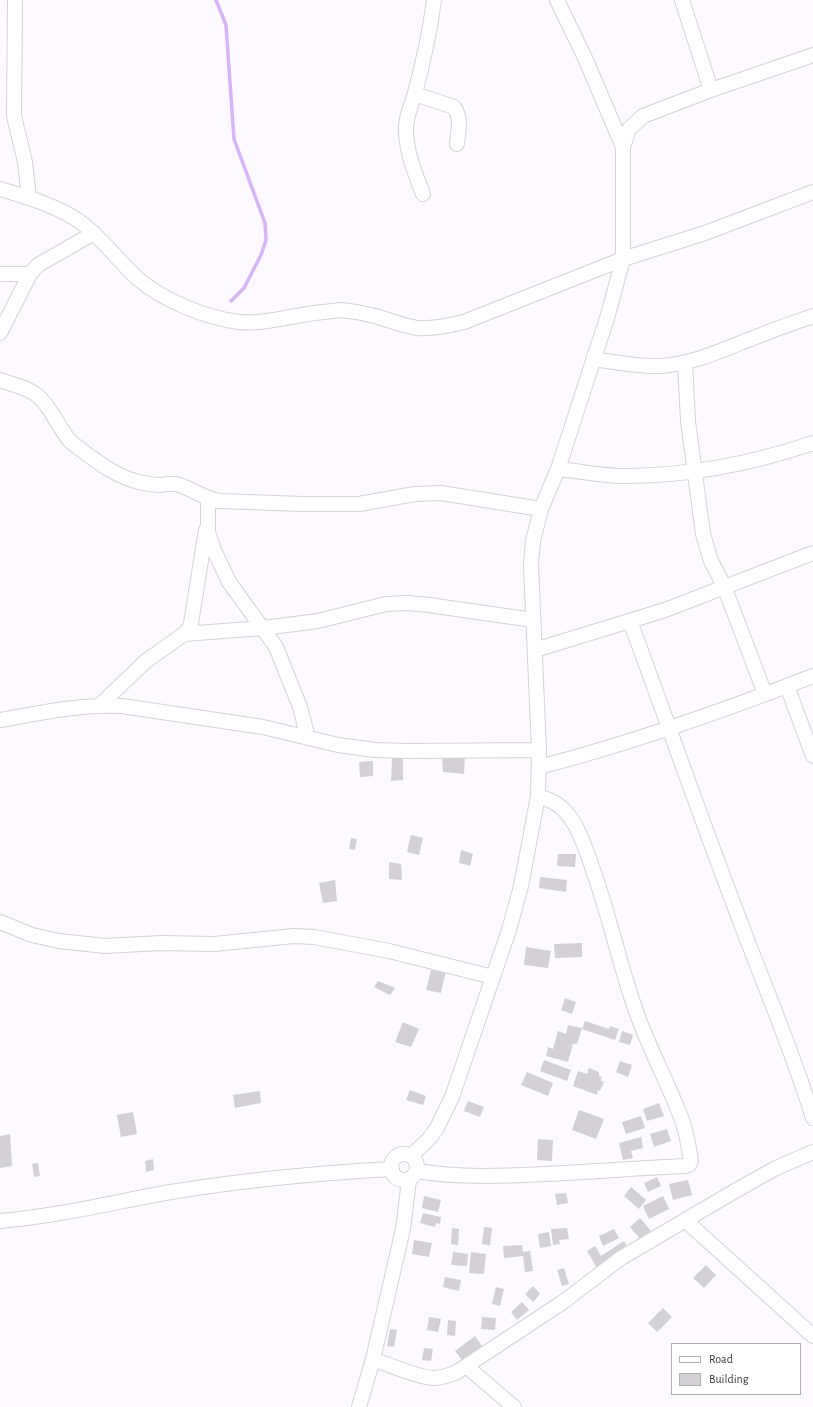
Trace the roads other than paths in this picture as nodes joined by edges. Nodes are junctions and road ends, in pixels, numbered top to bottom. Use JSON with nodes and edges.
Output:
{"nodes":[{"id":1,"x":15,"y":0,"type":"edge"},
{"id":2,"x":434,"y":0,"type":"edge"},
{"id":3,"x":557,"y":0,"type":"edge"},
{"id":4,"x":682,"y":0,"type":"edge"},
{"id":5,"x":813,"y":55,"type":"edge"},
{"id":6,"x":711,"y":90,"type":"junction"},
{"id":7,"x":415,"y":94,"type":"junction"},
{"id":8,"x":457,"y":144,"type":"dead end"},
{"id":9,"x":623,"y":147,"type":"junction"},
{"id":10,"x":0,"y":189,"type":"edge"},
{"id":11,"x":813,"y":192,"type":"edge"},
{"id":12,"x":423,"y":194,"type":"dead end"},
{"id":13,"x":30,"y":198,"type":"junction"},
{"id":14,"x":94,"y":234,"type":"junction"},
{"id":15,"x":623,"y":258,"type":"junction"},
{"id":16,"x":0,"y":274,"type":"edge"},
{"id":17,"x":30,"y":274,"type":"junction"},
{"id":18,"x":813,"y":316,"type":"edge"},
{"id":19,"x":0,"y":333,"type":"edge"},
{"id":20,"x":593,"y":359,"type":"junction"},
{"id":21,"x":685,"y":363,"type":"junction"},
{"id":22,"x":0,"y":380,"type":"edge"},
{"id":23,"x":813,"y":442,"type":"edge"},
{"id":24,"x":558,"y":469,"type":"junction"},
{"id":25,"x":695,"y":472,"type":"junction"},
{"id":26,"x":208,"y":499,"type":"junction"},
{"id":27,"x":541,"y":509,"type":"junction"},
{"id":28,"x":207,"y":522,"type":"junction"},
{"id":29,"x":813,"y":553,"type":"edge"},
{"id":30,"x":724,"y":586,"type":"junction"},
{"id":31,"x":534,"y":620,"type":"junction"},
{"id":32,"x":630,"y":621,"type":"junction"},
{"id":33,"x":263,"y":628,"type":"junction"},
{"id":34,"x":184,"y":634,"type":"junction"},
{"id":35,"x":535,"y":650,"type":"junction"},
{"id":36,"x":813,"y":676,"type":"edge"},
{"id":37,"x":787,"y":686,"type":"junction"},
{"id":38,"x":765,"y":694,"type":"junction"},
{"id":39,"x":100,"y":705,"type":"junction"},
{"id":40,"x":0,"y":720,"type":"edge"},
{"id":41,"x":670,"y":728,"type":"junction"},
{"id":42,"x":308,"y":738,"type":"junction"},
{"id":43,"x":539,"y":750,"type":"junction"},
{"id":44,"x":813,"y":756,"type":"edge"},
{"id":45,"x":539,"y":767,"type":"junction"},
{"id":46,"x":538,"y":796,"type":"junction"},
{"id":47,"x":0,"y":922,"type":"edge"},
{"id":48,"x":493,"y":977,"type":"junction"},
{"id":49,"x":813,"y":1118,"type":"edge"},
{"id":50,"x":813,"y":1152,"type":"edge"},
{"id":51,"x":411,"y":1156,"type":"junction"},
{"id":52,"x":392,"y":1169,"type":"junction"},
{"id":53,"x":413,"y":1176,"type":"junction"},
{"id":54,"x":684,"y":1220,"type":"junction"},
{"id":55,"x":0,"y":1221,"type":"edge"},
{"id":56,"x":813,"y":1336,"type":"edge"},
{"id":57,"x":373,"y":1359,"type":"junction"},
{"id":58,"x":466,"y":1366,"type":"junction"},
{"id":59,"x":359,"y":1407,"type":"edge"},
{"id":60,"x":514,"y":1407,"type":"edge"}],
"edges":[{"from":1,"to":13,"type":"street"},
{"from":2,"to":7,"type":"street"},
{"from":3,"to":9,"type":"street"},
{"from":4,"to":6,"type":"street"},
{"from":5,"to":6,"type":"street"},
{"from":6,"to":9,"type":"street"},
{"from":7,"to":8,"type":"street"},
{"from":7,"to":12,"type":"street"},
{"from":9,"to":15,"type":"street"},
{"from":10,"to":13,"type":"street"},
{"from":11,"to":15,"type":"street"},
{"from":13,"to":14,"type":"street"},
{"from":14,"to":15,"type":"street"},
{"from":14,"to":17,"type":"street"},
{"from":15,"to":20,"type":"street"},
{"from":16,"to":17,"type":"street"},
{"from":17,"to":19,"type":"street"},
{"from":18,"to":21,"type":"street"},
{"from":20,"to":21,"type":"street"},
{"from":20,"to":24,"type":"street"},
{"from":21,"to":25,"type":"street"},
{"from":22,"to":26,"type":"street"},
{"from":23,"to":25,"type":"street"},
{"from":24,"to":25,"type":"street"},
{"from":24,"to":27,"type":"street"},
{"from":25,"to":30,"type":"street"},
{"from":26,"to":27,"type":"street"},
{"from":26,"to":28,"type":"street"},
{"from":27,"to":31,"type":"street"},
{"from":28,"to":33,"type":"street"},
{"from":28,"to":34,"type":"street"},
{"from":29,"to":30,"type":"street"},
{"from":30,"to":32,"type":"street"},
{"from":30,"to":38,"type":"street"},
{"from":31,"to":33,"type":"street"},
{"from":31,"to":35,"type":"street"},
{"from":32,"to":35,"type":"street"},
{"from":32,"to":41,"type":"street"},
{"from":33,"to":34,"type":"street"},
{"from":33,"to":42,"type":"street"},
{"from":34,"to":39,"type":"street"},
{"from":35,"to":43,"type":"street"},
{"from":36,"to":37,"type":"street"},
{"from":37,"to":38,"type":"street"},
{"from":37,"to":44,"type":"street"},
{"from":38,"to":41,"type":"street"},
{"from":39,"to":40,"type":"street"},
{"from":39,"to":42,"type":"street"},
{"from":41,"to":45,"type":"street"},
{"from":41,"to":49,"type":"street"},
{"from":42,"to":43,"type":"street"},
{"from":43,"to":45,"type":"street"},
{"from":45,"to":46,"type":"street"},
{"from":46,"to":48,"type":"street"},
{"from":46,"to":53,"type":"street"},
{"from":47,"to":48,"type":"street"},
{"from":48,"to":51,"type":"street"},
{"from":50,"to":54,"type":"street"},
{"from":51,"to":52,"type":"street"},
{"from":51,"to":53,"type":"street"},
{"from":52,"to":53,"type":"street"},
{"from":52,"to":55,"type":"street"},
{"from":53,"to":57,"type":"street"},
{"from":54,"to":56,"type":"street"},
{"from":54,"to":58,"type":"street"},
{"from":57,"to":58,"type":"street"},
{"from":57,"to":59,"type":"street"},
{"from":58,"to":60,"type":"street"}]}
